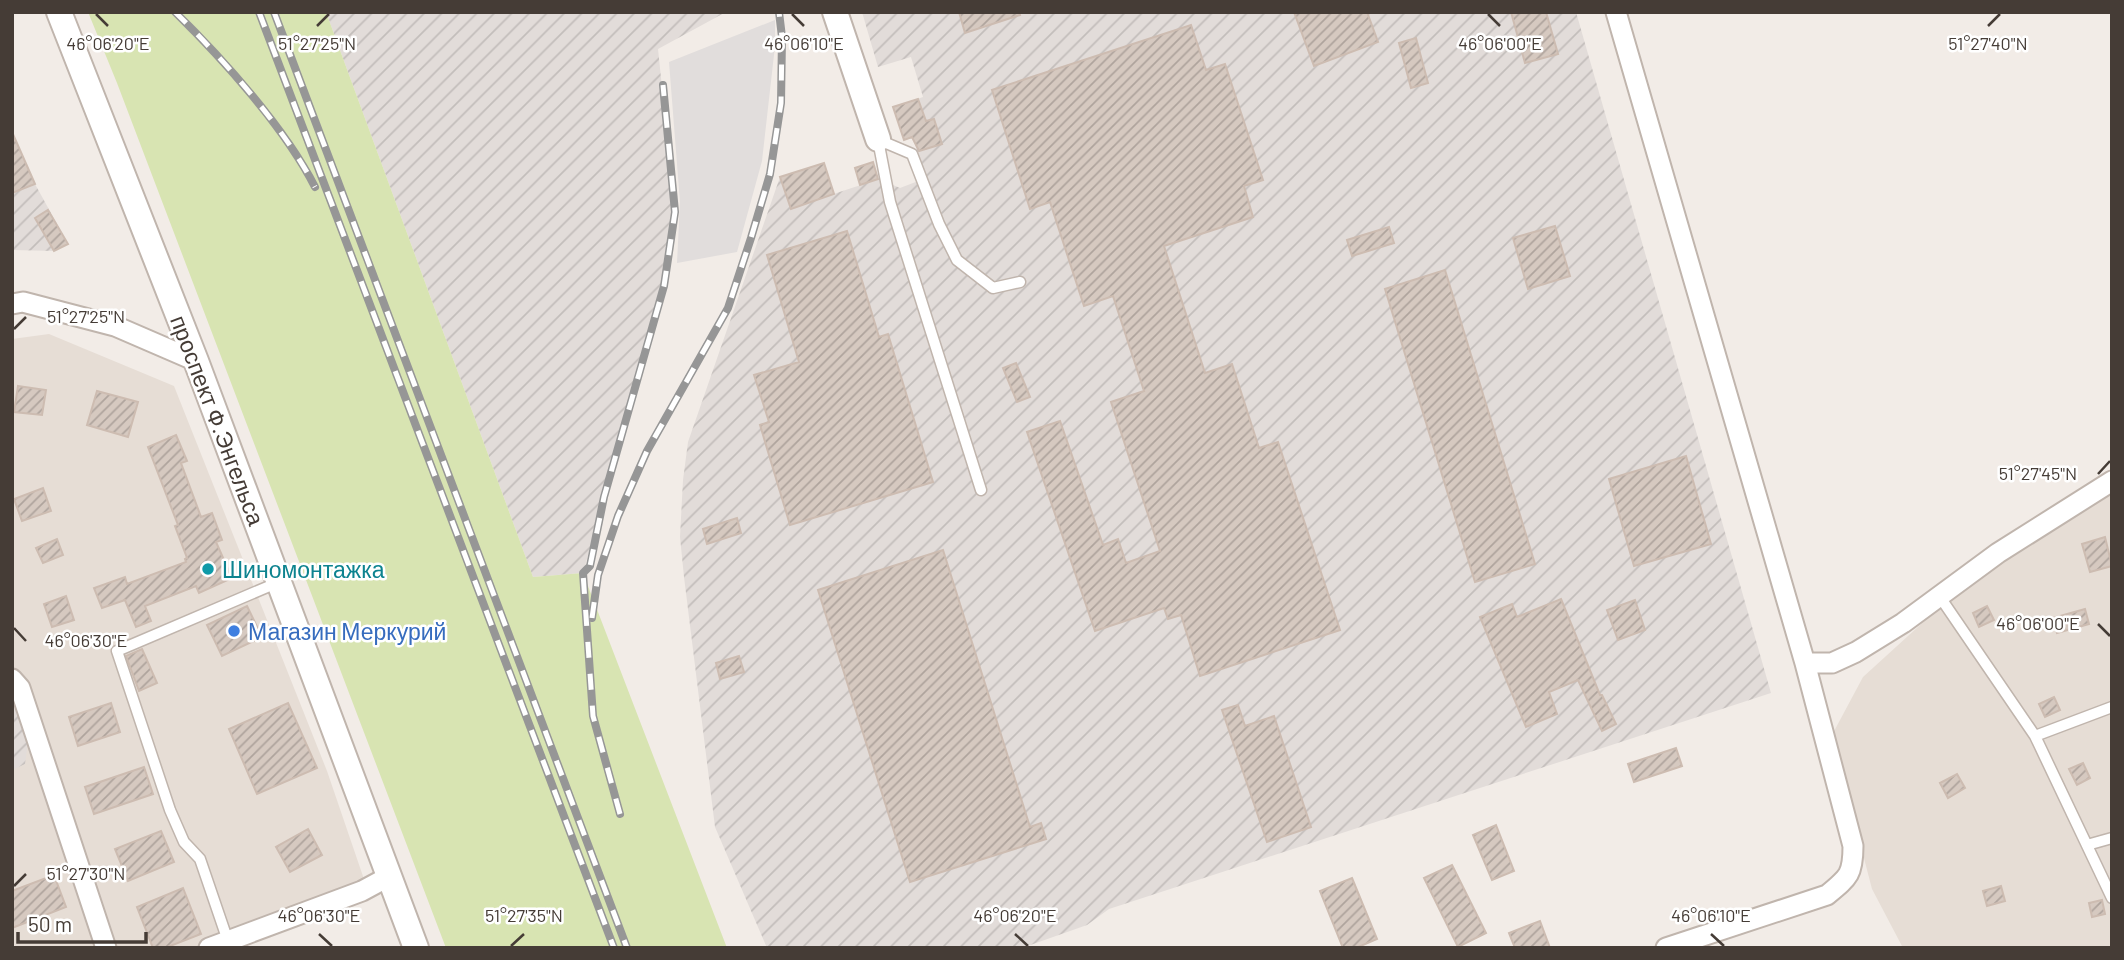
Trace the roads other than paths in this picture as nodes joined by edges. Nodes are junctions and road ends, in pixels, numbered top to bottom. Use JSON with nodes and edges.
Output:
{"nodes":[{"id":1,"x":59,"y":12,"type":"edge"},
{"id":2,"x":835,"y":12,"type":"edge"},
{"id":3,"x":1616,"y":12,"type":"edge"},
{"id":4,"x":878,"y":139,"type":"junction"},
{"id":5,"x":1020,"y":282,"type":"dead end"},
{"id":6,"x":12,"y":304,"type":"edge"},
{"id":7,"x":196,"y":361,"type":"junction"},
{"id":8,"x":2112,"y":481,"type":"edge"},
{"id":9,"x":981,"y":490,"type":"dead end"},
{"id":10,"x":279,"y":582,"type":"junction"},
{"id":11,"x":1940,"y":597,"type":"junction"},
{"id":12,"x":1805,"y":663,"type":"junction"},
{"id":13,"x":12,"y":679,"type":"edge"},
{"id":14,"x":2112,"y":707,"type":"edge"},
{"id":15,"x":2035,"y":736,"type":"junction"},
{"id":16,"x":2112,"y":838,"type":"edge"},
{"id":17,"x":2087,"y":845,"type":"junction"},
{"id":18,"x":388,"y":877,"type":"junction"},
{"id":19,"x":2112,"y":898,"type":"edge"},
{"id":20,"x":229,"y":944,"type":"edge"},
{"id":21,"x":106,"y":948,"type":"edge"},
{"id":22,"x":209,"y":948,"type":"edge"},
{"id":23,"x":416,"y":948,"type":"edge"},
{"id":24,"x":1666,"y":948,"type":"edge"}],
"edges":[{"from":1,"to":7,"type":"street","name":"проспект Ф.Энгельса"},
{"from":2,"to":4,"type":"street"},
{"from":3,"to":12,"type":"street"},
{"from":4,"to":5,"type":"lane"},
{"from":4,"to":9,"type":"lane"},
{"from":6,"to":7,"type":"street"},
{"from":7,"to":10,"type":"street","name":"проспект Ф.Энгельса"},
{"from":8,"to":11,"type":"street"},
{"from":10,"to":18,"type":"street","name":"проспект Ф.Энгельса"},
{"from":10,"to":20,"type":"lane"},
{"from":11,"to":12,"type":"street"},
{"from":11,"to":15,"type":"lane"},
{"from":12,"to":24,"type":"street"},
{"from":13,"to":21,"type":"street"},
{"from":14,"to":15,"type":"lane"},
{"from":15,"to":17,"type":"lane"},
{"from":16,"to":17,"type":"lane"},
{"from":17,"to":19,"type":"lane"},
{"from":18,"to":20,"type":"street"},
{"from":18,"to":23,"type":"street","name":"проспект Ф.Энгельса"},
{"from":20,"to":22,"type":"street"}]}
